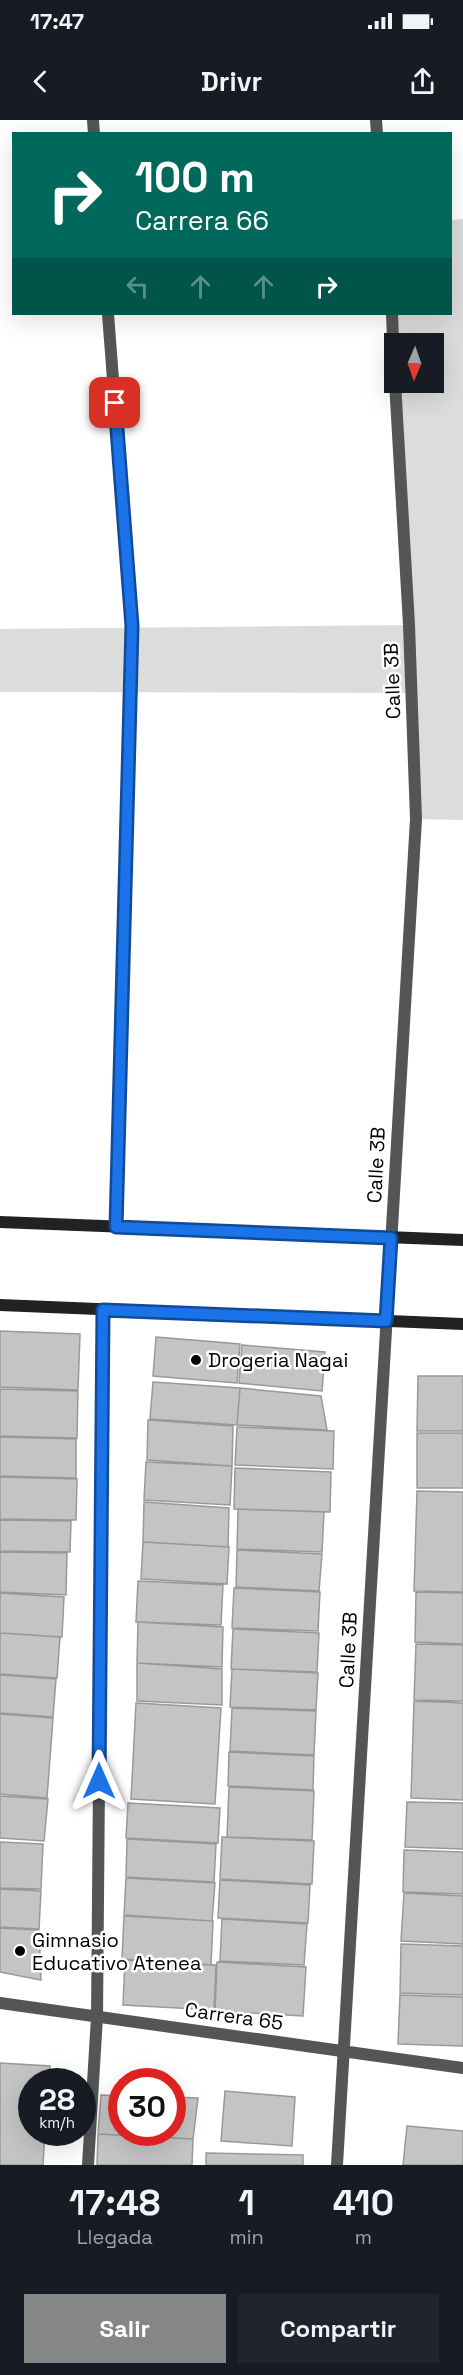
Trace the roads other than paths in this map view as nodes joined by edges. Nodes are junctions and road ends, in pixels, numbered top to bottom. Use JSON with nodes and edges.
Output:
{"nodes":[{"id":1,"x":108,"y":315,"type":"edge"},
{"id":2,"x":392,"y":315,"type":"edge"},
{"id":3,"x":393,"y":333,"type":"edge"},
{"id":4,"x":397,"y":393,"type":"edge"},
{"id":5,"x":0,"y":1222,"type":"edge"},
{"id":6,"x":116,"y":1227,"type":"junction"},
{"id":7,"x":391,"y":1238,"type":"junction"},
{"id":8,"x":463,"y":1240,"type":"edge"},
{"id":9,"x":0,"y":1305,"type":"edge"},
{"id":10,"x":103,"y":1310,"type":"junction"},
{"id":11,"x":386,"y":1321,"type":"junction"},
{"id":12,"x":463,"y":1323,"type":"edge"},
{"id":13,"x":0,"y":2003,"type":"edge"},
{"id":14,"x":97,"y":2017,"type":"junction"},
{"id":15,"x":343,"y":2051,"type":"junction"},
{"id":16,"x":463,"y":2068,"type":"edge"},
{"id":17,"x":88,"y":2165,"type":"edge"},
{"id":18,"x":337,"y":2165,"type":"edge"}],
"edges":[{"from":1,"to":6,"type":"street"},
{"from":2,"to":3,"type":"street"},
{"from":4,"to":7,"type":"street","name":"Calle 3B"},
{"from":5,"to":6,"type":"main road"},
{"from":6,"to":7,"type":"main road"},
{"from":7,"to":8,"type":"main road"},
{"from":7,"to":11,"type":"street","name":"Calle 3B"},
{"from":9,"to":10,"type":"main road"},
{"from":10,"to":11,"type":"main road"},
{"from":10,"to":14,"type":"street"},
{"from":11,"to":12,"type":"main road"},
{"from":11,"to":15,"type":"street","name":"Calle 3B"},
{"from":13,"to":14,"type":"street","name":"Carrera 65"},
{"from":14,"to":15,"type":"street","name":"Carrera 65"},
{"from":14,"to":17,"type":"street"},
{"from":15,"to":16,"type":"street","name":"Carrera 65"},
{"from":15,"to":18,"type":"street","name":"Calle 3B"}]}
